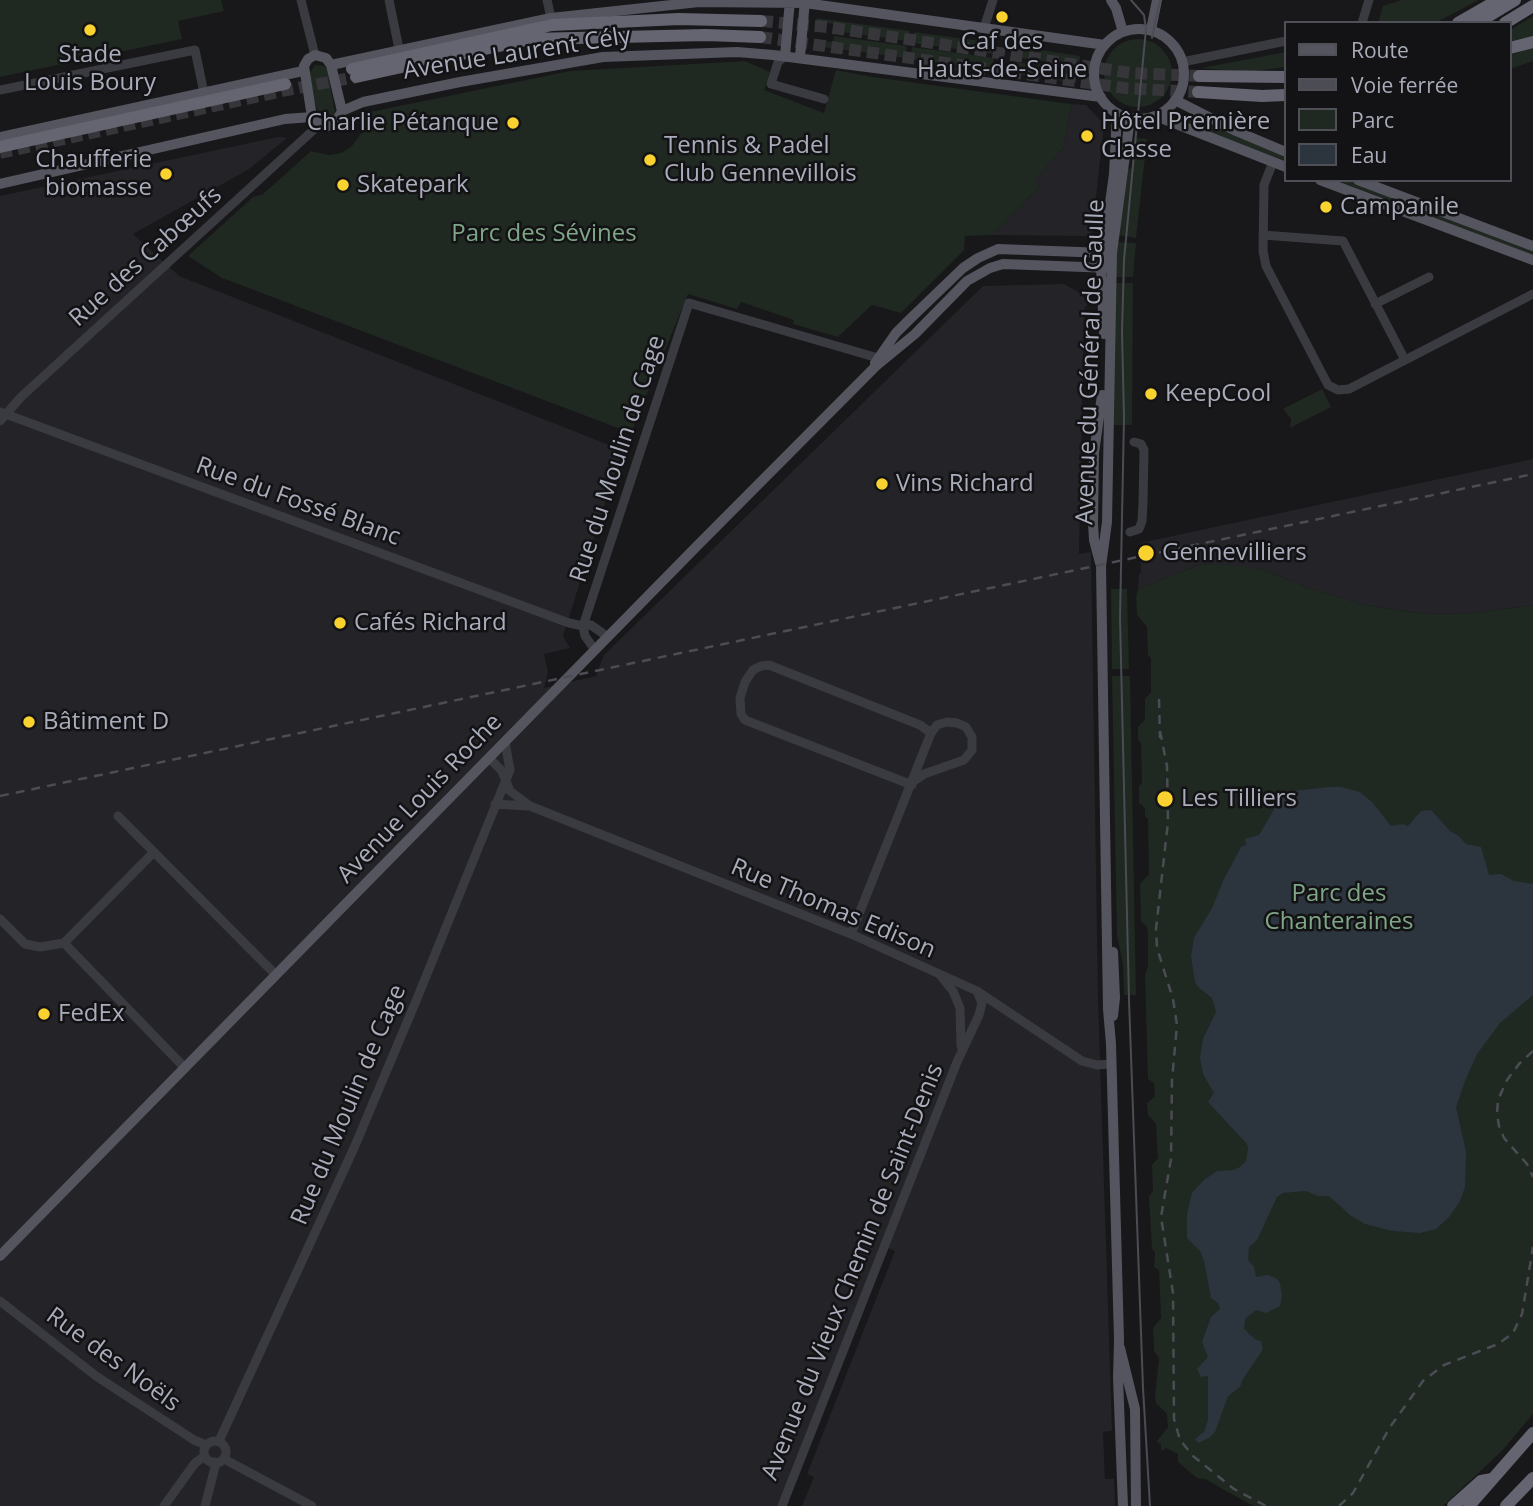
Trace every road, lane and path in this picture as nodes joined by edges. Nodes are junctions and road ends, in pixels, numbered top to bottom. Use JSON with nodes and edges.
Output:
{"nodes":[{"id":1,"x":389,"y":0,"type":"edge"},
{"id":2,"x":547,"y":0,"type":"edge"},
{"id":3,"x":993,"y":0,"type":"edge"},
{"id":4,"x":1111,"y":0,"type":"edge"},
{"id":5,"x":1157,"y":0,"type":"edge"},
{"id":6,"x":1369,"y":0,"type":"edge"},
{"id":7,"x":1498,"y":0,"type":"edge"},
{"id":8,"x":1515,"y":0,"type":"edge"},
{"id":9,"x":303,"y":1,"type":"edge"},
{"id":10,"x":790,"y":1,"type":"edge"},
{"id":11,"x":805,"y":1,"type":"edge"},
{"id":12,"x":1533,"y":6,"type":"edge"},
{"id":13,"x":551,"y":18,"type":"junction"},
{"id":14,"x":761,"y":21,"type":"tunnel mouth"},
{"id":15,"x":1363,"y":21,"type":"edge"},
{"id":16,"x":1461,"y":21,"type":"edge"},
{"id":17,"x":1480,"y":21,"type":"edge"},
{"id":18,"x":1508,"y":21,"type":"edge"},
{"id":19,"x":984,"y":28,"type":"junction"},
{"id":20,"x":1151,"y":30,"type":"junction"},
{"id":21,"x":1123,"y":32,"type":"junction"},
{"id":22,"x":760,"y":37,"type":"tunnel mouth"},
{"id":23,"x":1284,"y":41,"type":"edge"},
{"id":24,"x":1533,"y":42,"type":"edge"},
{"id":25,"x":1105,"y":45,"type":"junction"},
{"id":26,"x":1512,"y":47,"type":"edge"},
{"id":27,"x":399,"y":49,"type":"junction"},
{"id":28,"x":315,"y":55,"type":"junction"},
{"id":29,"x":785,"y":56,"type":"junction"},
{"id":30,"x":800,"y":57,"type":"junction"},
{"id":31,"x":1182,"y":62,"type":"junction"},
{"id":32,"x":331,"y":65,"type":"junction"},
{"id":33,"x":303,"y":71,"type":"junction"},
{"id":34,"x":1199,"y":76,"type":"tunnel mouth"},
{"id":35,"x":1284,"y":77,"type":"edge"},
{"id":36,"x":285,"y":84,"type":"dead end"},
{"id":37,"x":0,"y":90,"type":"edge"},
{"id":38,"x":1198,"y":92,"type":"tunnel mouth"},
{"id":39,"x":204,"y":93,"type":"junction"},
{"id":40,"x":1284,"y":95,"type":"edge"},
{"id":41,"x":1101,"y":97,"type":"junction"},
{"id":42,"x":824,"y":99,"type":"dead end"},
{"id":43,"x":1175,"y":100,"type":"junction"},
{"id":44,"x":342,"y":111,"type":"junction"},
{"id":45,"x":1116,"y":113,"type":"junction"},
{"id":46,"x":1156,"y":116,"type":"junction"},
{"id":47,"x":1130,"y":118,"type":"junction"},
{"id":48,"x":316,"y":121,"type":"junction"},
{"id":49,"x":0,"y":137,"type":"edge"},
{"id":50,"x":0,"y":147,"type":"edge"},
{"id":51,"x":1284,"y":151,"type":"edge"},
{"id":52,"x":1273,"y":162,"type":"junction"},
{"id":53,"x":1284,"y":166,"type":"edge"},
{"id":54,"x":1325,"y":182,"type":"edge"},
{"id":55,"x":1363,"y":182,"type":"edge"},
{"id":56,"x":0,"y":184,"type":"edge"},
{"id":57,"x":1263,"y":235,"type":"junction"},
{"id":58,"x":1533,"y":247,"type":"edge"},
{"id":59,"x":1107,"y":253,"type":"junction"},
{"id":60,"x":1533,"y":260,"type":"edge"},
{"id":61,"x":1106,"y":268,"type":"junction"},
{"id":62,"x":1429,"y":277,"type":"dead end"},
{"id":63,"x":1533,"y":294,"type":"edge"},
{"id":64,"x":1375,"y":304,"type":"junction"},
{"id":65,"x":878,"y":358,"type":"junction"},
{"id":66,"x":1405,"y":360,"type":"junction"},
{"id":67,"x":870,"y":372,"type":"junction"},
{"id":68,"x":2,"y":416,"type":"edge"},
{"id":69,"x":1095,"y":439,"type":"junction"},
{"id":70,"x":1108,"y":439,"type":"junction"},
{"id":71,"x":1133,"y":442,"type":"dead end"},
{"id":72,"x":1130,"y":532,"type":"dead end"},
{"id":73,"x":1093,"y":534,"type":"junction"},
{"id":74,"x":1105,"y":534,"type":"junction"},
{"id":75,"x":1101,"y":566,"type":"junction"},
{"id":76,"x":583,"y":626,"type":"junction"},
{"id":77,"x":608,"y":638,"type":"junction"},
{"id":78,"x":595,"y":650,"type":"junction"},
{"id":79,"x":931,"y":733,"type":"junction"},
{"id":80,"x":505,"y":742,"type":"junction"},
{"id":81,"x":489,"y":758,"type":"junction"},
{"id":82,"x":505,"y":780,"type":"junction"},
{"id":83,"x":913,"y":783,"type":"junction"},
{"id":84,"x":495,"y":804,"type":"junction"},
{"id":85,"x":530,"y":806,"type":"junction"},
{"id":86,"x":118,"y":816,"type":"dead end"},
{"id":87,"x":154,"y":852,"type":"junction"},
{"id":88,"x":0,"y":919,"type":"edge"},
{"id":89,"x":851,"y":934,"type":"junction"},
{"id":90,"x":64,"y":943,"type":"junction"},
{"id":91,"x":939,"y":974,"type":"junction"},
{"id":92,"x":276,"y":975,"type":"junction"},
{"id":93,"x":977,"y":991,"type":"junction"},
{"id":94,"x":1001,"y":1007,"type":"junction"},
{"id":95,"x":960,"y":1008,"type":"junction"},
{"id":96,"x":979,"y":1015,"type":"junction"},
{"id":97,"x":961,"y":1052,"type":"junction"},
{"id":98,"x":1111,"y":1064,"type":"junction"},
{"id":99,"x":185,"y":1068,"type":"junction"},
{"id":100,"x":0,"y":1256,"type":"edge"},
{"id":101,"x":0,"y":1301,"type":"edge"},
{"id":102,"x":1119,"y":1345,"type":"junction"},
{"id":103,"x":1533,"y":1433,"type":"edge"},
{"id":104,"x":219,"y":1441,"type":"junction"},
{"id":105,"x":206,"y":1451,"type":"junction"},
{"id":106,"x":1137,"y":1454,"type":"junction"},
{"id":107,"x":1122,"y":1455,"type":"junction"},
{"id":108,"x":219,"y":1461,"type":"junction"},
{"id":109,"x":1496,"y":1478,"type":"junction"},
{"id":110,"x":1533,"y":1478,"type":"edge"},
{"id":111,"x":1533,"y":1489,"type":"edge"},
{"id":112,"x":164,"y":1506,"type":"edge"},
{"id":113,"x":205,"y":1506,"type":"edge"},
{"id":114,"x":312,"y":1506,"type":"edge"},
{"id":115,"x":782,"y":1506,"type":"edge"},
{"id":116,"x":1123,"y":1506,"type":"edge"},
{"id":117,"x":1136,"y":1506,"type":"edge"},
{"id":118,"x":1453,"y":1506,"type":"edge"},
{"id":119,"x":1469,"y":1506,"type":"edge"},
{"id":120,"x":1507,"y":1506,"type":"edge"},
{"id":121,"x":1518,"y":1506,"type":"edge"}],
"edges":[{"from":1,"to":27,"type":"street"},
{"from":2,"to":13,"type":"street"},
{"from":3,"to":19,"type":"street"},
{"from":4,"to":21,"type":"main road"},
{"from":5,"to":20,"type":"main road"},
{"from":6,"to":15,"type":"street"},
{"from":7,"to":16,"type":"highway"},
{"from":8,"to":17,"type":"highway"},
{"from":9,"to":28,"type":"street"},
{"from":10,"to":11,"type":"main road","name":"Avenue Laurent Cély"},
{"from":10,"to":13,"type":"main road","name":"Avenue Laurent Cély"},
{"from":10,"to":29,"type":"main road"},
{"from":11,"to":19,"type":"main road","name":"Avenue Laurent Cély"},
{"from":11,"to":30,"type":"main road"},
{"from":12,"to":18,"type":"highway"},
{"from":13,"to":27,"type":"main road","name":"Avenue Laurent Cély"},
{"from":14,"to":22,"type":"highway"},
{"from":19,"to":25,"type":"main road","name":"Avenue Laurent Cély"},
{"from":20,"to":21,"type":"main road"},
{"from":20,"to":31,"type":"main road"},
{"from":21,"to":25,"type":"main road"},
{"from":23,"to":31,"type":"street"},
{"from":24,"to":26,"type":"highway"},
{"from":25,"to":41,"type":"main road"},
{"from":27,"to":32,"type":"main road","name":"Avenue Laurent Cély"},
{"from":28,"to":32,"type":"main road"},
{"from":28,"to":33,"type":"main road"},
{"from":29,"to":30,"type":"main road","name":"Avenue Laurent Cély"},
{"from":29,"to":42,"type":"street"},
{"from":29,"to":44,"type":"main road","name":"Avenue Laurent Cély"},
{"from":30,"to":41,"type":"main road","name":"Avenue Laurent Cély"},
{"from":31,"to":43,"type":"main road"},
{"from":32,"to":44,"type":"main road"},
{"from":33,"to":39,"type":"main road"},
{"from":33,"to":48,"type":"main road"},
{"from":34,"to":35,"type":"highway"},
{"from":36,"to":50,"type":"highway"},
{"from":37,"to":39,"type":"street"},
{"from":38,"to":40,"type":"highway"},
{"from":39,"to":49,"type":"main road"},
{"from":41,"to":45,"type":"main road"},
{"from":43,"to":46,"type":"main road"},
{"from":43,"to":51,"type":"main road"},
{"from":44,"to":48,"type":"main road","name":"Avenue Laurent Cély"},
{"from":45,"to":47,"type":"main road"},
{"from":45,"to":59,"type":"main road","name":"Avenue du Général de Gaulle"},
{"from":46,"to":47,"type":"main road"},
{"from":46,"to":52,"type":"main road"},
{"from":47,"to":59,"type":"main road","name":"Avenue du Général de Gaulle"},
{"from":48,"to":56,"type":"main road","name":"Avenue Laurent Cély"},
{"from":48,"to":68,"type":"street","name":"Rue des Cabœufs"},
{"from":52,"to":53,"type":"main road"},
{"from":52,"to":57,"type":"street"},
{"from":54,"to":60,"type":"main road"},
{"from":55,"to":58,"type":"main road"},
{"from":57,"to":64,"type":"street"},
{"from":57,"to":66,"type":"street"},
{"from":59,"to":61,"type":"main road","name":"Avenue du Général de Gaulle"},
{"from":59,"to":65,"type":"main road","name":"Avenue Louis Roche"},
{"from":61,"to":67,"type":"main road","name":"Avenue Louis Roche"},
{"from":61,"to":69,"type":"main road","name":"Avenue du Général de Gaulle"},
{"from":61,"to":70,"type":"main road","name":"Avenue du Général de Gaulle"},
{"from":62,"to":64,"type":"street"},
{"from":63,"to":66,"type":"street"},
{"from":64,"to":66,"type":"street"},
{"from":65,"to":67,"type":"main road","name":"Avenue Louis Roche"},
{"from":65,"to":76,"type":"street","name":"Rue du Moulin de Cage"},
{"from":67,"to":77,"type":"main road","name":"Avenue Louis Roche"},
{"from":68,"to":76,"type":"street","name":"Rue du Fossé Blanc"},
{"from":69,"to":70,"type":"main road"},
{"from":69,"to":73,"type":"main road","name":"Avenue du Général de Gaulle"},
{"from":70,"to":74,"type":"main road","name":"Avenue du Général de Gaulle"},
{"from":71,"to":72,"type":"street"},
{"from":73,"to":74,"type":"main road"},
{"from":73,"to":75,"type":"main road","name":"Avenue du Général de Gaulle"},
{"from":74,"to":75,"type":"main road","name":"Avenue du Général de Gaulle"},
{"from":75,"to":98,"type":"main road","name":"Avenue du Général de Gaulle"},
{"from":76,"to":77,"type":"street","name":"Rue du Fossé Blanc"},
{"from":76,"to":78,"type":"street"},
{"from":77,"to":78,"type":"main road","name":"Avenue Louis Roche"},
{"from":78,"to":80,"type":"main road","name":"Avenue Louis Roche"},
{"from":79,"to":83,"type":"street"},
{"from":79,"to":83,"type":"street"},
{"from":79,"to":83,"type":"street"},
{"from":80,"to":81,"type":"main road","name":"Avenue Louis Roche"},
{"from":80,"to":82,"type":"street","name":"Rue du Moulin de Cage"},
{"from":81,"to":82,"type":"street"},
{"from":81,"to":92,"type":"main road","name":"Avenue Louis Roche"},
{"from":82,"to":84,"type":"street","name":"Rue du Moulin de Cage"},
{"from":82,"to":85,"type":"street","name":"Rue Thomas Edison"},
{"from":83,"to":89,"type":"street"},
{"from":84,"to":85,"type":"street","name":"Rue Thomas Edison"},
{"from":84,"to":104,"type":"street","name":"Rue du Moulin de Cage"},
{"from":85,"to":89,"type":"street","name":"Rue Thomas Edison"},
{"from":86,"to":87,"type":"street"},
{"from":87,"to":90,"type":"street"},
{"from":87,"to":92,"type":"street"},
{"from":88,"to":90,"type":"street"},
{"from":89,"to":91,"type":"street","name":"Rue Thomas Edison"},
{"from":90,"to":99,"type":"street"},
{"from":91,"to":93,"type":"street","name":"Rue Thomas Edison"},
{"from":91,"to":95,"type":"street","name":"Avenue du Vieux Chemin de Saint-Denis"},
{"from":92,"to":99,"type":"main road","name":"Avenue Louis Roche"},
{"from":93,"to":94,"type":"street","name":"Rue Thomas Edison"},
{"from":93,"to":95,"type":"street"},
{"from":93,"to":96,"type":"street"},
{"from":94,"to":96,"type":"street"},
{"from":94,"to":98,"type":"street","name":"Rue Thomas Edison"},
{"from":95,"to":97,"type":"street","name":"Avenue du Vieux Chemin de Saint-Denis"},
{"from":96,"to":97,"type":"street","name":"Avenue du Vieux Chemin de Saint-Denis"},
{"from":97,"to":115,"type":"street","name":"Avenue du Vieux Chemin de Saint-Denis"},
{"from":98,"to":102,"type":"main road","name":"Avenue du Général de Gaulle"},
{"from":99,"to":100,"type":"main road","name":"Avenue Louis Roche"},
{"from":101,"to":105,"type":"street","name":"Rue des Noëls"},
{"from":102,"to":106,"type":"main road","name":"Avenue du Général de Gaulle"},
{"from":102,"to":107,"type":"main road","name":"Avenue du Général de Gaulle"},
{"from":103,"to":109,"type":"highway"},
{"from":104,"to":105,"type":"street"},
{"from":104,"to":108,"type":"street"},
{"from":105,"to":108,"type":"street","name":"Rue des Noëls"},
{"from":105,"to":112,"type":"street"},
{"from":106,"to":107,"type":"main road"},
{"from":106,"to":117,"type":"main road","name":"Avenue du Général de Gaulle"},
{"from":107,"to":116,"type":"main road","name":"Avenue du Général de Gaulle"},
{"from":108,"to":113,"type":"street"},
{"from":108,"to":114,"type":"street","name":"Rue des Noëls"},
{"from":109,"to":118,"type":"highway"},
{"from":109,"to":119,"type":"highway"},
{"from":110,"to":120,"type":"highway"},
{"from":111,"to":121,"type":"highway"}]}
